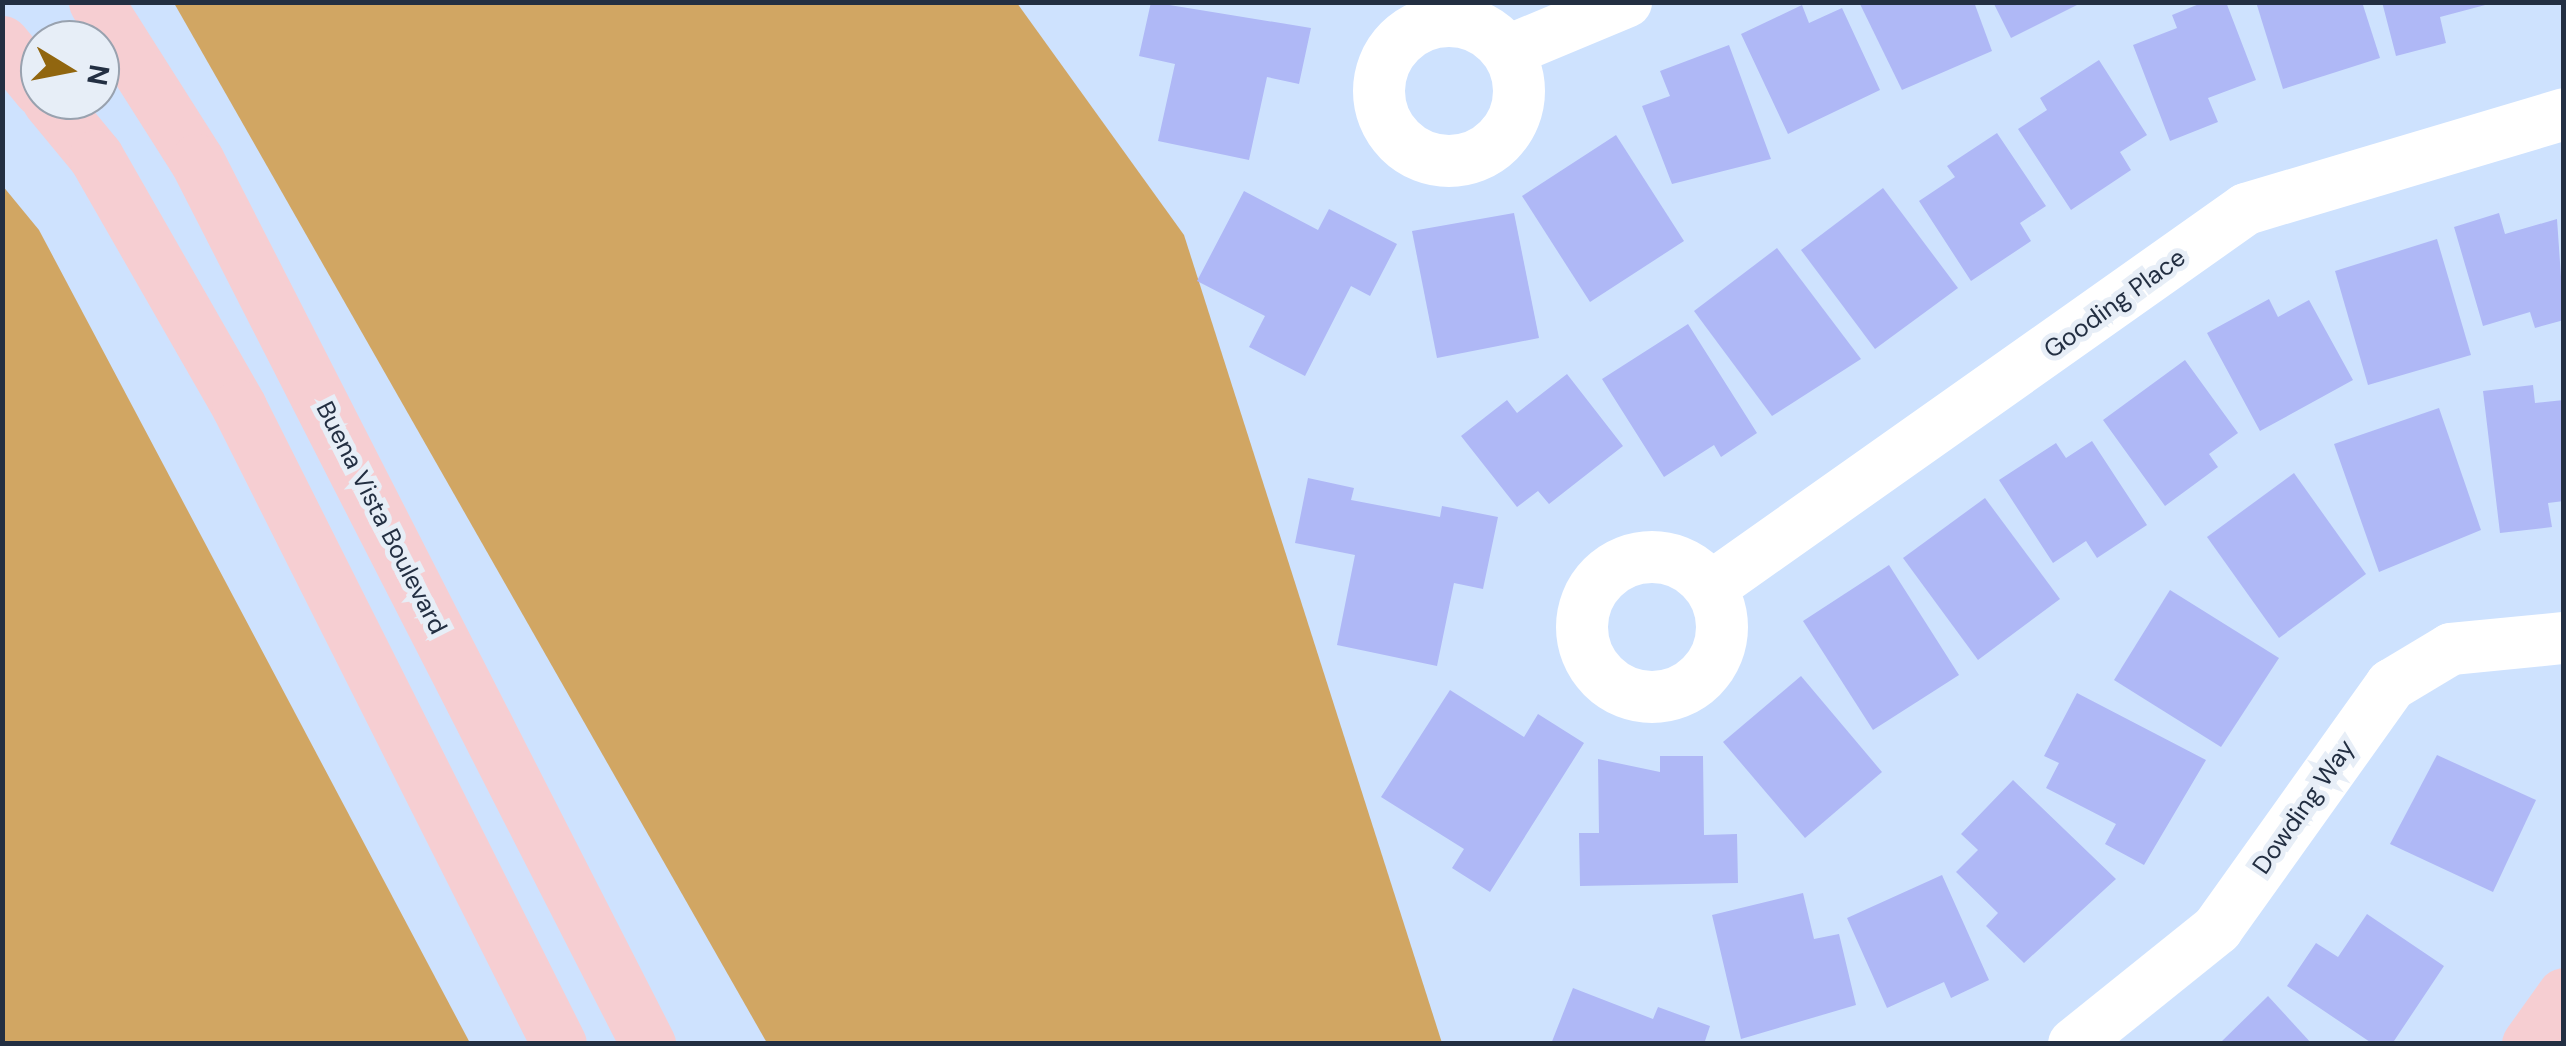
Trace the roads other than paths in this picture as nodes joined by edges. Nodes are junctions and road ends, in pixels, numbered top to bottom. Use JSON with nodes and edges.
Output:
{"nodes":[{"id":1,"x":96,"y":2,"type":"edge"},
{"id":2,"x":1626,"y":2,"type":"edge"},
{"id":3,"x":2,"y":43,"type":"edge"},
{"id":4,"x":1508,"y":51,"type":"dead end"},
{"id":5,"x":20,"y":64,"type":"edge"},
{"id":6,"x":2564,"y":114,"type":"edge"},
{"id":7,"x":66,"y":120,"type":"edge"},
{"id":8,"x":1711,"y":587,"type":"dead end"},
{"id":9,"x":2564,"y":638,"type":"edge"},
{"id":10,"x":2564,"y":995,"type":"edge"},
{"id":11,"x":560,"y":1044,"type":"edge"},
{"id":12,"x":648,"y":1044,"type":"edge"},
{"id":13,"x":2074,"y":1044,"type":"edge"},
{"id":14,"x":2529,"y":1044,"type":"edge"}],
"edges":[{"from":1,"to":12,"type":"main road","name":"Buena Vista Boulevard"},
{"from":2,"to":4,"type":"street"},
{"from":3,"to":5,"type":"main road"},
{"from":6,"to":8,"type":"street","name":"Gooding Place"},
{"from":7,"to":11,"type":"main road"},
{"from":9,"to":13,"type":"street","name":"Dowding Way"},
{"from":10,"to":14,"type":"main road"}]}
